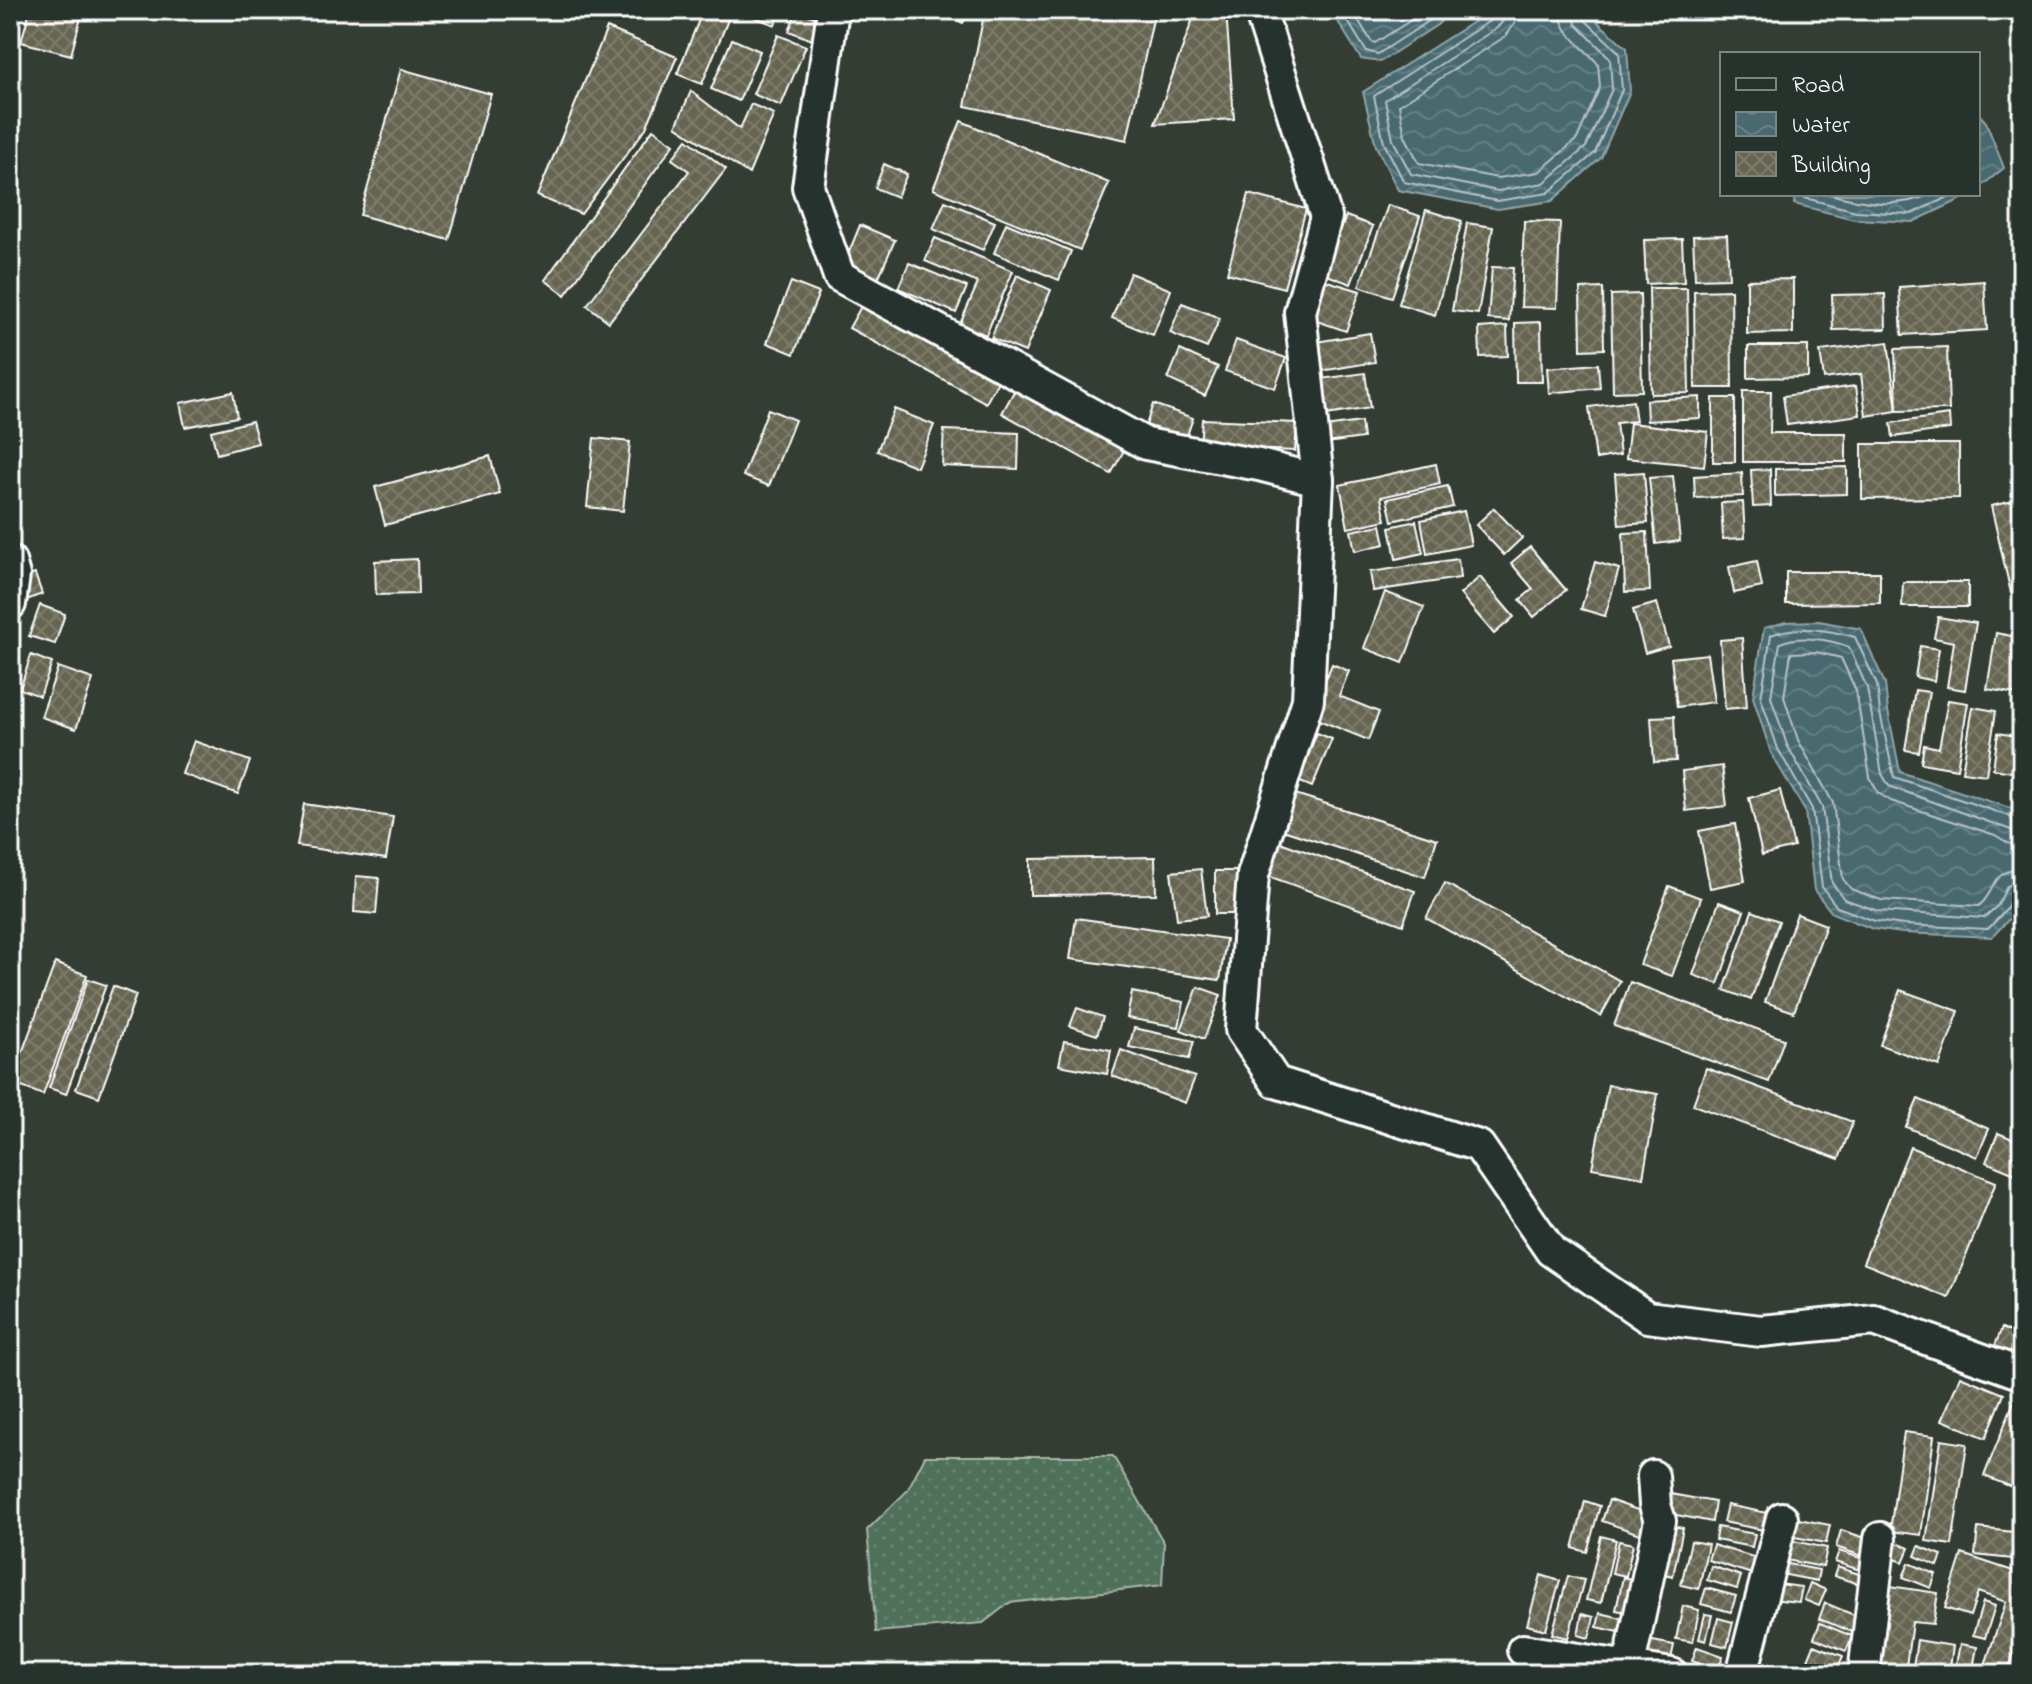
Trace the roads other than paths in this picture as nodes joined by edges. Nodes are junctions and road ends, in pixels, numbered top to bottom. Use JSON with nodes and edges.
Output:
{"nodes":[{"id":1,"x":833,"y":10,"type":"edge"},
{"id":2,"x":1260,"y":10,"type":"edge"},
{"id":3,"x":1318,"y":480,"type":"junction"},
{"id":4,"x":10,"y":561,"type":"edge"},
{"id":5,"x":10,"y":604,"type":"edge"},
{"id":6,"x":2022,"y":1374,"type":"edge"},
{"id":7,"x":1653,"y":1476,"type":"dead end"},
{"id":8,"x":1782,"y":1518,"type":"dead end"},
{"id":9,"x":1880,"y":1538,"type":"dead end"},
{"id":10,"x":1523,"y":1650,"type":"dead end"},
{"id":11,"x":1628,"y":1670,"type":"edge"},
{"id":12,"x":1672,"y":1674,"type":"edge"},
{"id":13,"x":1742,"y":1674,"type":"edge"},
{"id":14,"x":1864,"y":1674,"type":"edge"}],
"edges":[{"from":1,"to":3,"type":"street"},
{"from":2,"to":3,"type":"street"},
{"from":3,"to":6,"type":"street"},
{"from":4,"to":5,"type":"street"},
{"from":7,"to":11,"type":"street"},
{"from":8,"to":13,"type":"street"},
{"from":9,"to":14,"type":"street"},
{"from":10,"to":11,"type":"street"},
{"from":11,"to":12,"type":"street"}]}
